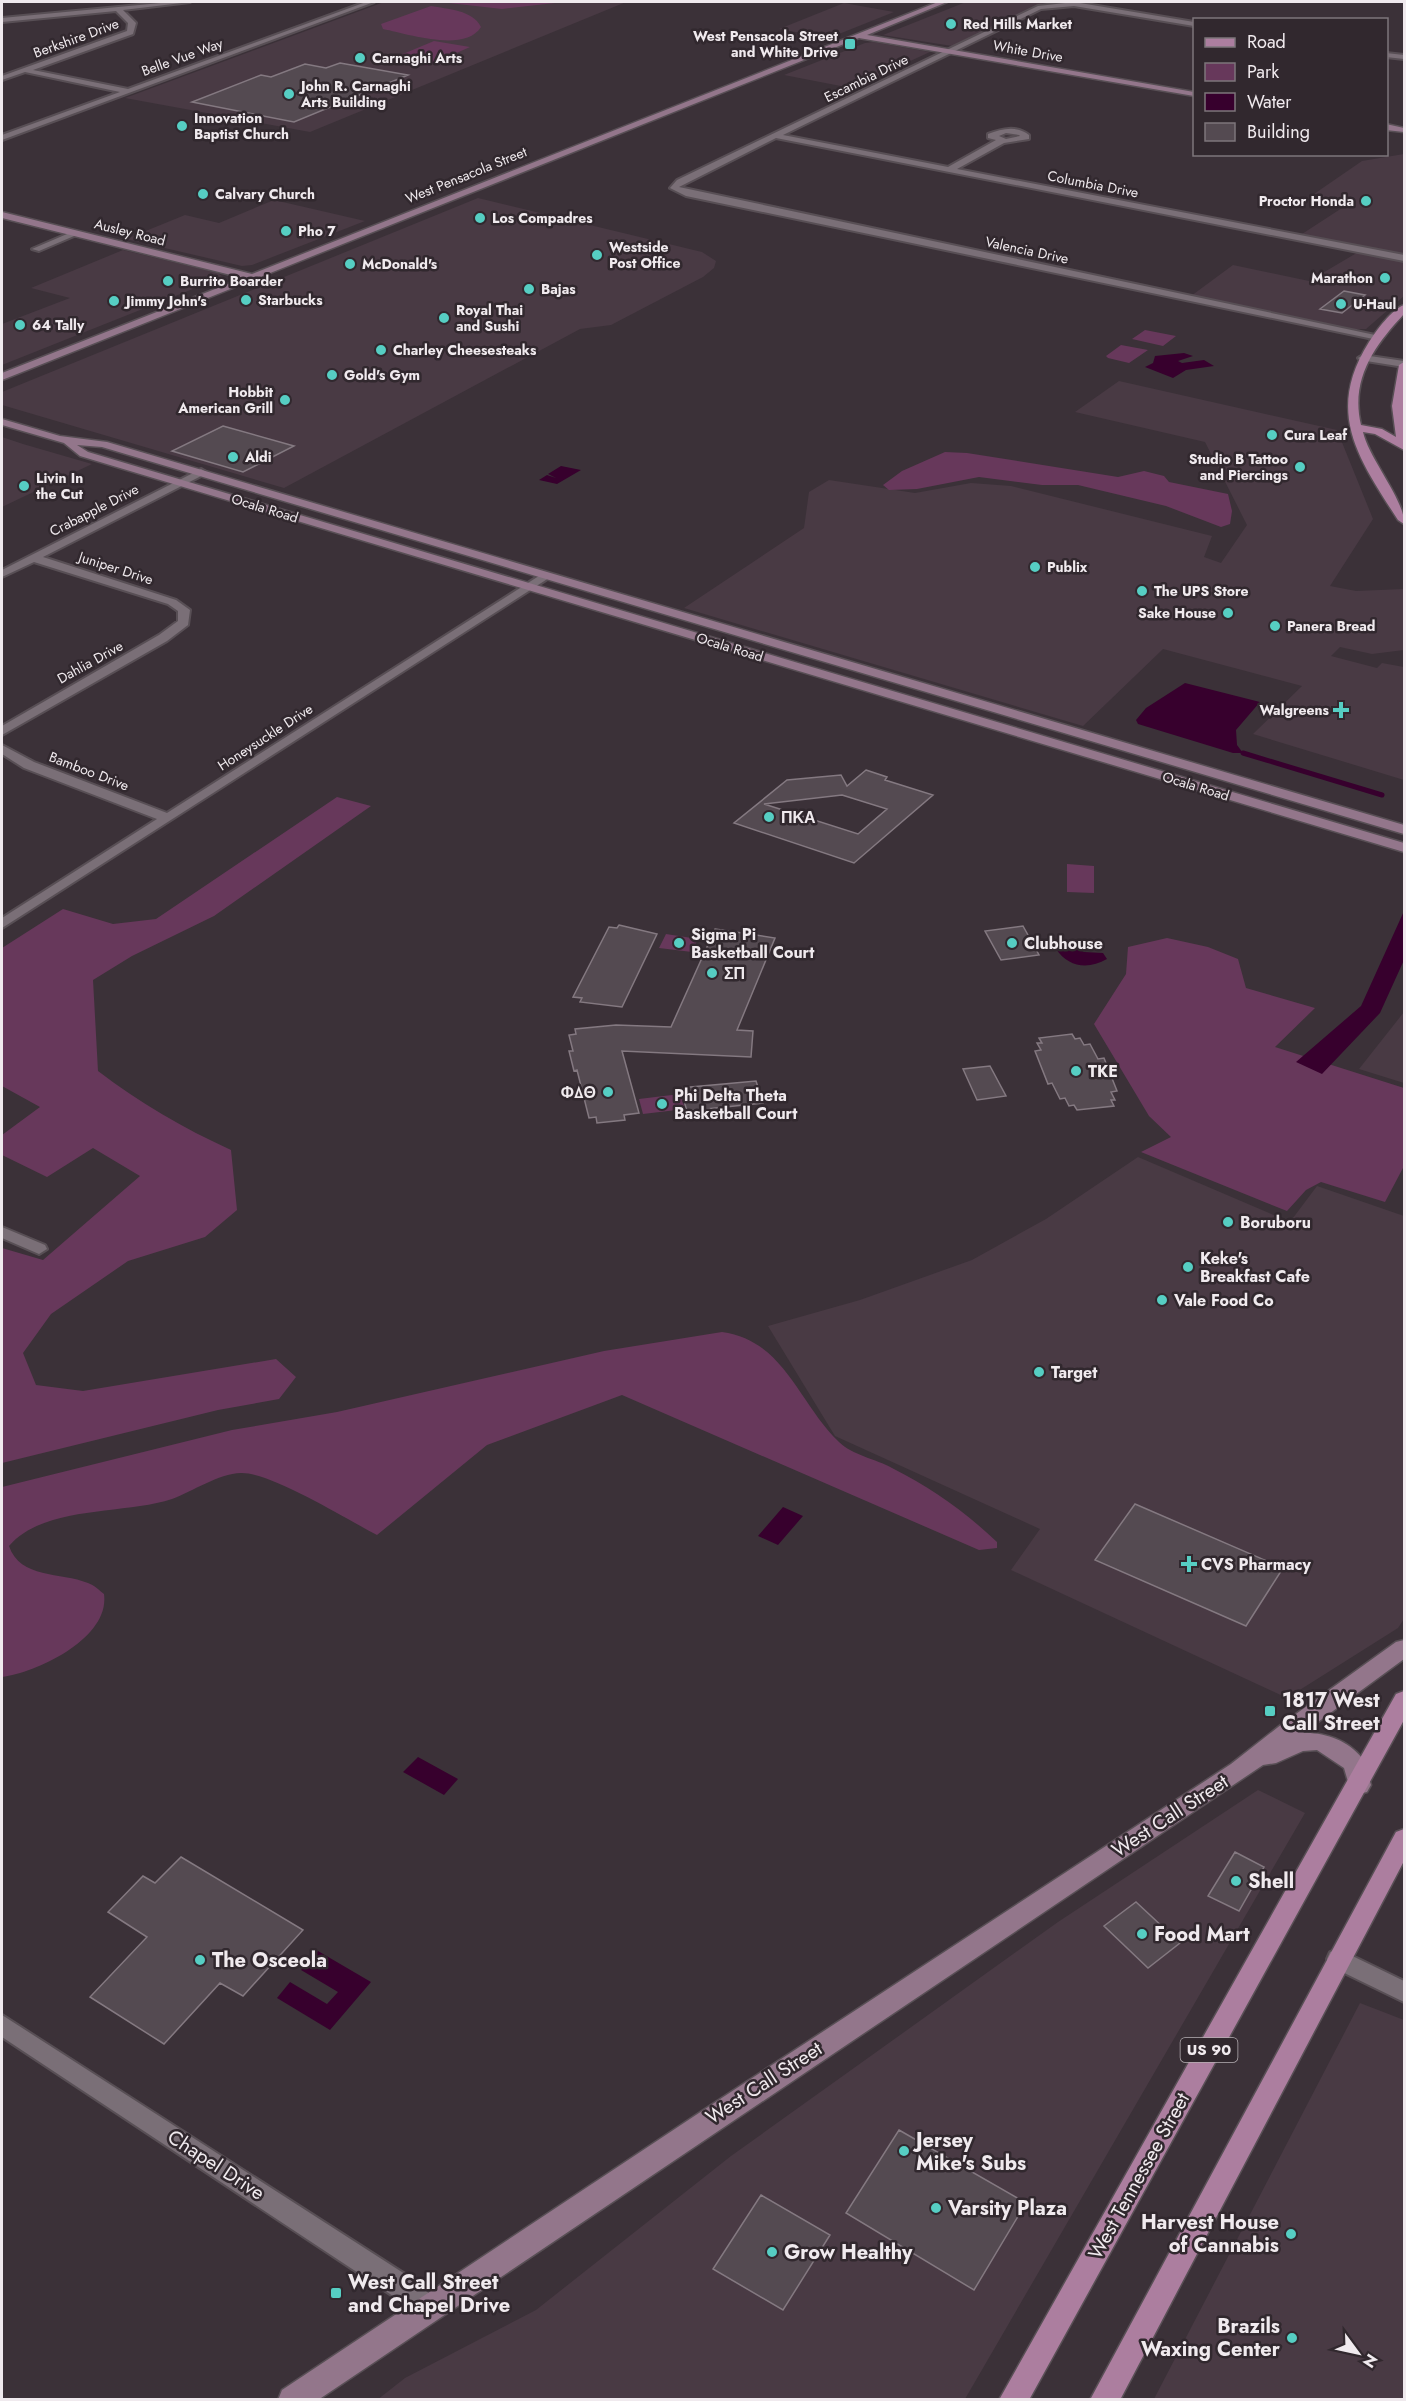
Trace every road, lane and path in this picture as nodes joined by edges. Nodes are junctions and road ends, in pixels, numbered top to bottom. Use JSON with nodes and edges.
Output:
{"nodes":[{"id":1,"x":187,"y":2,"type":"edge"},
{"id":2,"x":371,"y":2,"type":"edge"},
{"id":3,"x":942,"y":2,"type":"edge"},
{"id":4,"x":117,"y":9,"type":"junction"},
{"id":5,"x":2,"y":20,"type":"edge"},
{"id":6,"x":1193,"y":24,"type":"edge"},
{"id":7,"x":858,"y":36,"type":"junction"},
{"id":8,"x":951,"y":51,"type":"junction"},
{"id":9,"x":1388,"y":55,"type":"edge"},
{"id":10,"x":1404,"y":57,"type":"edge"},
{"id":11,"x":24,"y":70,"type":"junction"},
{"id":12,"x":2,"y":78,"type":"edge"},
{"id":13,"x":129,"y":91,"type":"junction"},
{"id":14,"x":1193,"y":94,"type":"edge"},
{"id":15,"x":1388,"y":127,"type":"edge"},
{"id":16,"x":1404,"y":130,"type":"edge"},
{"id":17,"x":776,"y":136,"type":"junction"},
{"id":18,"x":2,"y":138,"type":"edge"},
{"id":19,"x":1001,"y":141,"type":"dead end"},
{"id":20,"x":950,"y":169,"type":"junction"},
{"id":21,"x":674,"y":188,"type":"joint"},
{"id":22,"x":2,"y":215,"type":"edge"},
{"id":23,"x":77,"y":233,"type":"junction"},
{"id":24,"x":36,"y":249,"type":"dead end"},
{"id":25,"x":1404,"y":258,"type":"edge"},
{"id":26,"x":252,"y":277,"type":"junction"},
{"id":27,"x":1404,"y":308,"type":"edge"},
{"id":28,"x":1375,"y":338,"type":"junction"},
{"id":29,"x":1363,"y":358,"type":"junction"},
{"id":30,"x":1404,"y":364,"type":"edge"},
{"id":31,"x":2,"y":377,"type":"edge"},
{"id":32,"x":2,"y":422,"type":"edge"},
{"id":33,"x":1356,"y":428,"type":"junction"},
{"id":34,"x":59,"y":439,"type":"junction"},
{"id":35,"x":1404,"y":446,"type":"edge"},
{"id":36,"x":201,"y":472,"type":"junction"},
{"id":37,"x":182,"y":482,"type":"junction"},
{"id":38,"x":1399,"y":504,"type":"edge"},
{"id":39,"x":1404,"y":520,"type":"edge"},
{"id":40,"x":33,"y":558,"type":"junction"},
{"id":41,"x":2,"y":574,"type":"edge"},
{"id":42,"x":546,"y":576,"type":"junction"},
{"id":43,"x":529,"y":587,"type":"junction"},
{"id":44,"x":186,"y":614,"type":"joint"},
{"id":45,"x":2,"y":731,"type":"edge"},
{"id":46,"x":2,"y":749,"type":"edge"},
{"id":47,"x":168,"y":818,"type":"junction"},
{"id":48,"x":1404,"y":830,"type":"edge"},
{"id":49,"x":1404,"y":848,"type":"edge"},
{"id":50,"x":2,"y":924,"type":"edge"},
{"id":51,"x":2,"y":1232,"type":"edge"},
{"id":52,"x":39,"y":1249,"type":"dead end"},
{"id":53,"x":1404,"y":1648,"type":"edge"},
{"id":54,"x":1404,"y":1700,"type":"edge"},
{"id":55,"x":1239,"y":1771,"type":"junction"},
{"id":56,"x":1359,"y":1785,"type":"junction"},
{"id":57,"x":1404,"y":1839,"type":"edge"},
{"id":58,"x":1338,"y":1959,"type":"junction"},
{"id":59,"x":1404,"y":1992,"type":"edge"},
{"id":60,"x":2,"y":2025,"type":"edge"},
{"id":61,"x":428,"y":2309,"type":"junction"},
{"id":62,"x":292,"y":2400,"type":"edge"},
{"id":63,"x":1013,"y":2400,"type":"edge"},
{"id":64,"x":1104,"y":2400,"type":"edge"}],
"edges":[{"from":1,"to":4,"type":"street"},
{"from":2,"to":13,"type":"street","name":"Belle Vue Way"},
{"from":3,"to":7,"type":"main road","name":"West Pensacola Street"},
{"from":4,"to":5,"type":"street"},
{"from":4,"to":11,"type":"street","name":"Berkshire Drive"},
{"from":6,"to":8,"type":"street","name":"Escambia Drive"},
{"from":7,"to":8,"type":"main road","name":"White Drive"},
{"from":7,"to":26,"type":"main road","name":"West Pensacola Street"},
{"from":8,"to":14,"type":"main road","name":"White Drive"},
{"from":8,"to":17,"type":"street","name":"Escambia Drive"},
{"from":9,"to":10,"type":"street"},
{"from":11,"to":12,"type":"street","name":"Berkshire Drive"},
{"from":11,"to":13,"type":"street"},
{"from":13,"to":18,"type":"street","name":"Belle Vue Way"},
{"from":15,"to":16,"type":"main road"},
{"from":17,"to":20,"type":"street","name":"Columbia Drive"},
{"from":17,"to":21,"type":"street","name":"Escambia Drive"},
{"from":19,"to":20,"type":"street"},
{"from":20,"to":25,"type":"street","name":"Columbia Drive"},
{"from":21,"to":28,"type":"street","name":"Valencia Drive"},
{"from":22,"to":23,"type":"main road","name":"Ausley Road"},
{"from":23,"to":24,"type":"street"},
{"from":23,"to":26,"type":"main road","name":"Ausley Road"},
{"from":26,"to":31,"type":"main road","name":"West Pensacola Street"},
{"from":27,"to":28,"type":"main road"},
{"from":28,"to":29,"type":"main road"},
{"from":29,"to":30,"type":"street"},
{"from":29,"to":33,"type":"main road"},
{"from":30,"to":35,"type":"main road"},
{"from":32,"to":34,"type":"main road","name":"Ocala Road"},
{"from":33,"to":35,"type":"main road"},
{"from":33,"to":38,"type":"main road"},
{"from":34,"to":36,"type":"main road","name":"Ocala Road"},
{"from":34,"to":37,"type":"main road","name":"Ocala Road"},
{"from":36,"to":37,"type":"street","name":"Crabapple Drive"},
{"from":36,"to":42,"type":"main road","name":"Ocala Road"},
{"from":37,"to":40,"type":"street","name":"Crabapple Drive"},
{"from":37,"to":43,"type":"main road","name":"Ocala Road"},
{"from":38,"to":39,"type":"main road"},
{"from":40,"to":41,"type":"street","name":"Crabapple Drive"},
{"from":40,"to":44,"type":"street","name":"Juniper Drive"},
{"from":42,"to":43,"type":"street","name":"Honeysuckle Drive"},
{"from":42,"to":48,"type":"main road","name":"Ocala Road"},
{"from":43,"to":47,"type":"street","name":"Honeysuckle Drive"},
{"from":43,"to":49,"type":"main road","name":"Ocala Road"},
{"from":44,"to":45,"type":"street","name":"Dahlia Drive"},
{"from":46,"to":47,"type":"street","name":"Bamboo Drive"},
{"from":47,"to":50,"type":"street","name":"Honeysuckle Drive"},
{"from":51,"to":52,"type":"street"},
{"from":53,"to":55,"type":"main road","name":"West Call Street"},
{"from":54,"to":56,"type":"main road","name":"West Tennessee Street","number":"US 90"},
{"from":55,"to":56,"type":"main road","name":"West Call Street"},
{"from":55,"to":61,"type":"main road","name":"West Call Street"},
{"from":56,"to":63,"type":"main road","name":"West Tennessee Street","number":"US 90"},
{"from":57,"to":58,"type":"main road"},
{"from":58,"to":59,"type":"street"},
{"from":58,"to":64,"type":"main road"},
{"from":60,"to":61,"type":"street","name":"Chapel Drive"},
{"from":61,"to":62,"type":"main road","name":"West Call Street"}]}
